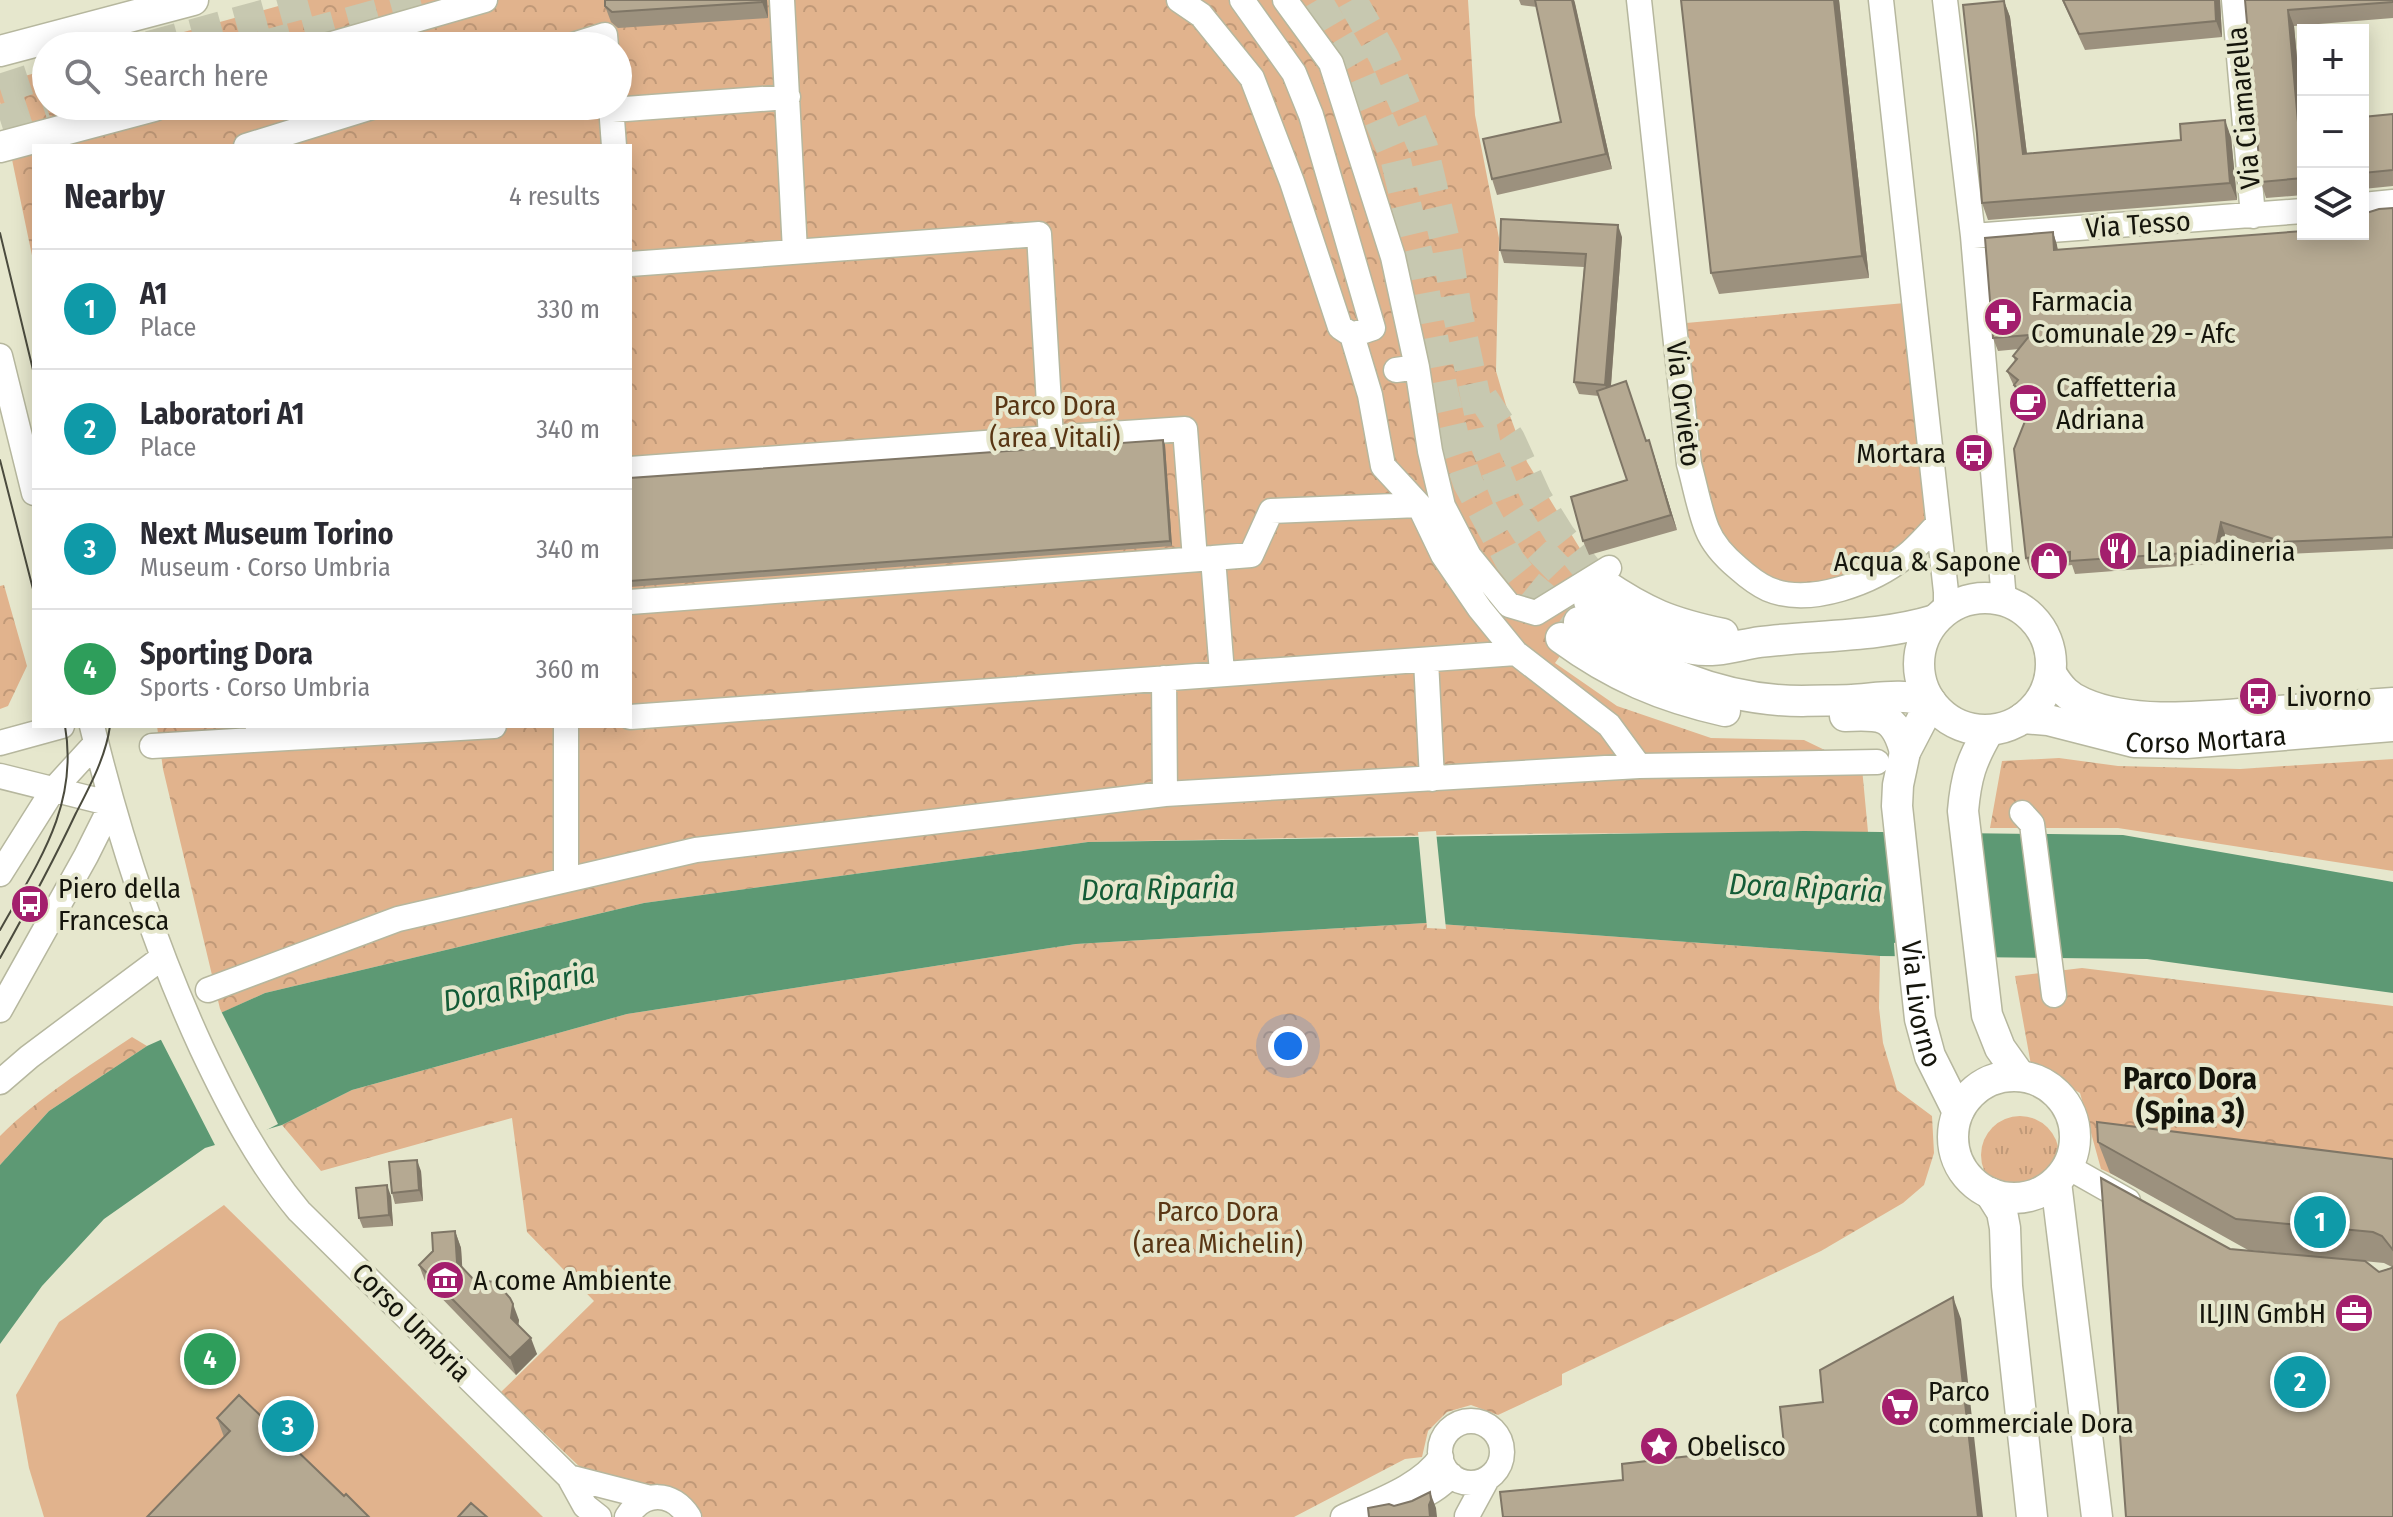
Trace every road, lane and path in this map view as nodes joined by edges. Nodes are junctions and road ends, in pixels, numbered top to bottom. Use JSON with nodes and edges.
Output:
{"nodes":[{"id":1,"x":193,"y":0,"type":"edge"},
{"id":2,"x":485,"y":0,"type":"edge"},
{"id":3,"x":782,"y":0,"type":"edge"},
{"id":4,"x":1179,"y":0,"type":"edge"},
{"id":5,"x":1242,"y":0,"type":"edge"},
{"id":6,"x":1285,"y":0,"type":"edge"},
{"id":7,"x":1639,"y":0,"type":"edge"},
{"id":8,"x":1881,"y":0,"type":"edge"},
{"id":9,"x":1945,"y":0,"type":"edge"},
{"id":10,"x":2234,"y":0,"type":"edge"},
{"id":11,"x":72,"y":32,"type":"edge"},
{"id":12,"x":374,"y":32,"type":"edge"},
{"id":13,"x":32,"y":43,"type":"edge"},
{"id":14,"x":0,"y":51,"type":"edge"},
{"id":15,"x":788,"y":97,"type":"junction"},
{"id":16,"x":632,"y":107,"type":"edge"},
{"id":17,"x":60,"y":120,"type":"edge"},
{"id":18,"x":101,"y":120,"type":"edge"},
{"id":19,"x":330,"y":120,"type":"edge"},
{"id":20,"x":613,"y":120,"type":"edge"},
{"id":21,"x":0,"y":137,"type":"edge"},
{"id":22,"x":252,"y":144,"type":"edge"},
{"id":23,"x":614,"y":144,"type":"edge"},
{"id":24,"x":0,"y":147,"type":"edge"},
{"id":25,"x":2393,"y":202,"type":"edge"},
{"id":26,"x":2369,"y":204,"type":"edge"},
{"id":27,"x":2297,"y":212,"type":"edge"},
{"id":28,"x":2253,"y":216,"type":"junction"},
{"id":29,"x":1973,"y":236,"type":"junction"},
{"id":30,"x":795,"y":251,"type":"junction"},
{"id":31,"x":632,"y":264,"type":"edge"},
{"id":32,"x":1352,"y":335,"type":"junction"},
{"id":33,"x":0,"y":356,"type":"edge"},
{"id":34,"x":1051,"y":438,"type":"junction"},
{"id":35,"x":632,"y":469,"type":"edge"},
{"id":36,"x":32,"y":485,"type":"edge"},
{"id":37,"x":1419,"y":505,"type":"junction"},
{"id":38,"x":1938,"y":524,"type":"junction"},
{"id":39,"x":1204,"y":558,"type":"junction"},
{"id":40,"x":2004,"y":600,"type":"junction"},
{"id":41,"x":632,"y":602,"type":"edge"},
{"id":42,"x":1588,"y":602,"type":"junction"},
{"id":43,"x":1941,"y":615,"type":"junction"},
{"id":44,"x":1516,"y":653,"type":"junction"},
{"id":45,"x":1426,"y":660,"type":"junction"},
{"id":46,"x":1222,"y":673,"type":"junction"},
{"id":47,"x":2052,"y":675,"type":"junction"},
{"id":48,"x":1164,"y":678,"type":"junction"},
{"id":49,"x":1931,"y":702,"type":"junction"},
{"id":50,"x":2393,"y":703,"type":"edge"},
{"id":51,"x":632,"y":717,"type":"edge"},
{"id":52,"x":2023,"y":718,"type":"junction"},
{"id":53,"x":2393,"y":726,"type":"edge"},
{"id":54,"x":55,"y":728,"type":"edge"},
{"id":55,"x":426,"y":728,"type":"edge"},
{"id":56,"x":566,"y":728,"type":"edge"},
{"id":57,"x":1988,"y":732,"type":"junction"},
{"id":58,"x":257,"y":733,"type":"edge"},
{"id":59,"x":94,"y":734,"type":"edge"},
{"id":60,"x":0,"y":743,"type":"edge"},
{"id":61,"x":152,"y":746,"type":"dead end"},
{"id":62,"x":1891,"y":757,"type":"junction"},
{"id":63,"x":1639,"y":766,"type":"junction"},
{"id":64,"x":0,"y":776,"type":"edge"},
{"id":65,"x":1432,"y":779,"type":"junction"},
{"id":66,"x":53,"y":790,"type":"junction"},
{"id":67,"x":1165,"y":794,"type":"junction"},
{"id":68,"x":112,"y":804,"type":"junction"},
{"id":69,"x":2022,"y":813,"type":"dead end"},
{"id":70,"x":0,"y":833,"type":"edge"},
{"id":71,"x":5,"y":866,"type":"edge"},
{"id":72,"x":566,"y":879,"type":"junction"},
{"id":73,"x":163,"y":957,"type":"junction"},
{"id":74,"x":208,"y":990,"type":"dead end"},
{"id":75,"x":2054,"y":995,"type":"dead end"},
{"id":76,"x":0,"y":1010,"type":"edge"},
{"id":77,"x":2020,"y":1076,"type":"junction"},
{"id":78,"x":0,"y":1082,"type":"edge"},
{"id":79,"x":1958,"y":1112,"type":"junction"},
{"id":80,"x":2062,"y":1174,"type":"junction"},
{"id":81,"x":1990,"y":1193,"type":"junction"},
{"id":82,"x":2149,"y":1213,"type":"edge"},
{"id":83,"x":1450,"y":1471,"type":"junction"},
{"id":84,"x":569,"y":1477,"type":"junction"},
{"id":85,"x":1487,"y":1479,"type":"junction"},
{"id":86,"x":651,"y":1498,"type":"junction"},
{"id":87,"x":690,"y":1516,"type":"edge"},
{"id":88,"x":1467,"y":1516,"type":"edge"},
{"id":89,"x":599,"y":1517,"type":"edge"},
{"id":90,"x":627,"y":1517,"type":"edge"},
{"id":91,"x":1343,"y":1517,"type":"edge"},
{"id":92,"x":1380,"y":1517,"type":"edge"},
{"id":93,"x":2032,"y":1517,"type":"edge"},
{"id":94,"x":2097,"y":1517,"type":"edge"}],
"edges":[{"from":1,"to":11,"type":"main road"},
{"from":2,"to":12,"type":"street"},
{"from":3,"to":15,"type":"street"},
{"from":4,"to":32,"type":"street"},
{"from":5,"to":32,"type":"street"},
{"from":6,"to":42,"type":"street"},
{"from":7,"to":38,"type":"street","name":"Via Orvieto"},
{"from":8,"to":38,"type":"street"},
{"from":9,"to":29,"type":"street"},
{"from":10,"to":28,"type":"street","name":"Via Ciamarella"},
{"from":13,"to":14,"type":"main road"},
{"from":15,"to":16,"type":"street"},
{"from":15,"to":30,"type":"street"},
{"from":17,"to":21,"type":"street"},
{"from":18,"to":24,"type":"main road"},
{"from":19,"to":22,"type":"street"},
{"from":20,"to":23,"type":"street"},
{"from":25,"to":26,"type":"street"},
{"from":27,"to":28,"type":"street","name":"Via Tesso"},
{"from":28,"to":29,"type":"street","name":"Via Tesso"},
{"from":29,"to":40,"type":"street"},
{"from":30,"to":31,"type":"street"},
{"from":30,"to":34,"type":"street"},
{"from":32,"to":37,"type":"street"},
{"from":33,"to":36,"type":"street"},
{"from":34,"to":35,"type":"street"},
{"from":34,"to":39,"type":"street"},
{"from":37,"to":39,"type":"street"},
{"from":37,"to":44,"type":"street"},
{"from":38,"to":43,"type":"street"},
{"from":39,"to":41,"type":"street"},
{"from":39,"to":46,"type":"street"},
{"from":40,"to":43,"type":"main road"},
{"from":40,"to":47,"type":"main road"},
{"from":42,"to":43,"type":"main road"},
{"from":42,"to":49,"type":"main road"},
{"from":42,"to":62,"type":"main road"},
{"from":43,"to":49,"type":"main road"},
{"from":44,"to":45,"type":"street"},
{"from":44,"to":63,"type":"street"},
{"from":45,"to":46,"type":"street"},
{"from":45,"to":65,"type":"street"},
{"from":46,"to":48,"type":"street"},
{"from":47,"to":50,"type":"main road","name":"Corso Mortara"},
{"from":47,"to":52,"type":"main road"},
{"from":48,"to":51,"type":"street"},
{"from":48,"to":67,"type":"street"},
{"from":49,"to":57,"type":"main road"},
{"from":49,"to":62,"type":"main road","name":"Via Livorno"},
{"from":52,"to":53,"type":"main road","name":"Corso Mortara"},
{"from":52,"to":57,"type":"main road"},
{"from":54,"to":60,"type":"street"},
{"from":55,"to":58,"type":"street"},
{"from":56,"to":72,"type":"street"},
{"from":57,"to":77,"type":"main road"},
{"from":58,"to":61,"type":"street"},
{"from":59,"to":66,"type":"street"},
{"from":59,"to":68,"type":"street"},
{"from":62,"to":63,"type":"street"},
{"from":62,"to":79,"type":"main road","name":"Via Livorno"},
{"from":63,"to":65,"type":"street"},
{"from":64,"to":66,"type":"street"},
{"from":65,"to":67,"type":"street"},
{"from":66,"to":68,"type":"street"},
{"from":66,"to":71,"type":"street"},
{"from":67,"to":72,"type":"street"},
{"from":68,"to":73,"type":"street"},
{"from":68,"to":76,"type":"street"},
{"from":69,"to":75,"type":"street"},
{"from":70,"to":71,"type":"street"},
{"from":72,"to":74,"type":"street"},
{"from":73,"to":78,"type":"street"},
{"from":73,"to":84,"type":"street","name":"Corso Umbria"},
{"from":77,"to":79,"type":"main road"},
{"from":77,"to":80,"type":"main road"},
{"from":79,"to":81,"type":"main road"},
{"from":80,"to":81,"type":"main road"},
{"from":80,"to":82,"type":"street"},
{"from":80,"to":94,"type":"main road"},
{"from":81,"to":93,"type":"main road"},
{"from":83,"to":85,"type":"street"},
{"from":83,"to":85,"type":"street"},
{"from":83,"to":88,"type":"street"},
{"from":83,"to":91,"type":"street"},
{"from":83,"to":92,"type":"street"},
{"from":84,"to":86,"type":"street"},
{"from":84,"to":89,"type":"street","name":"Corso Umbria"},
{"from":85,"to":88,"type":"street"},
{"from":86,"to":87,"type":"street"},
{"from":86,"to":90,"type":"street"}]}
